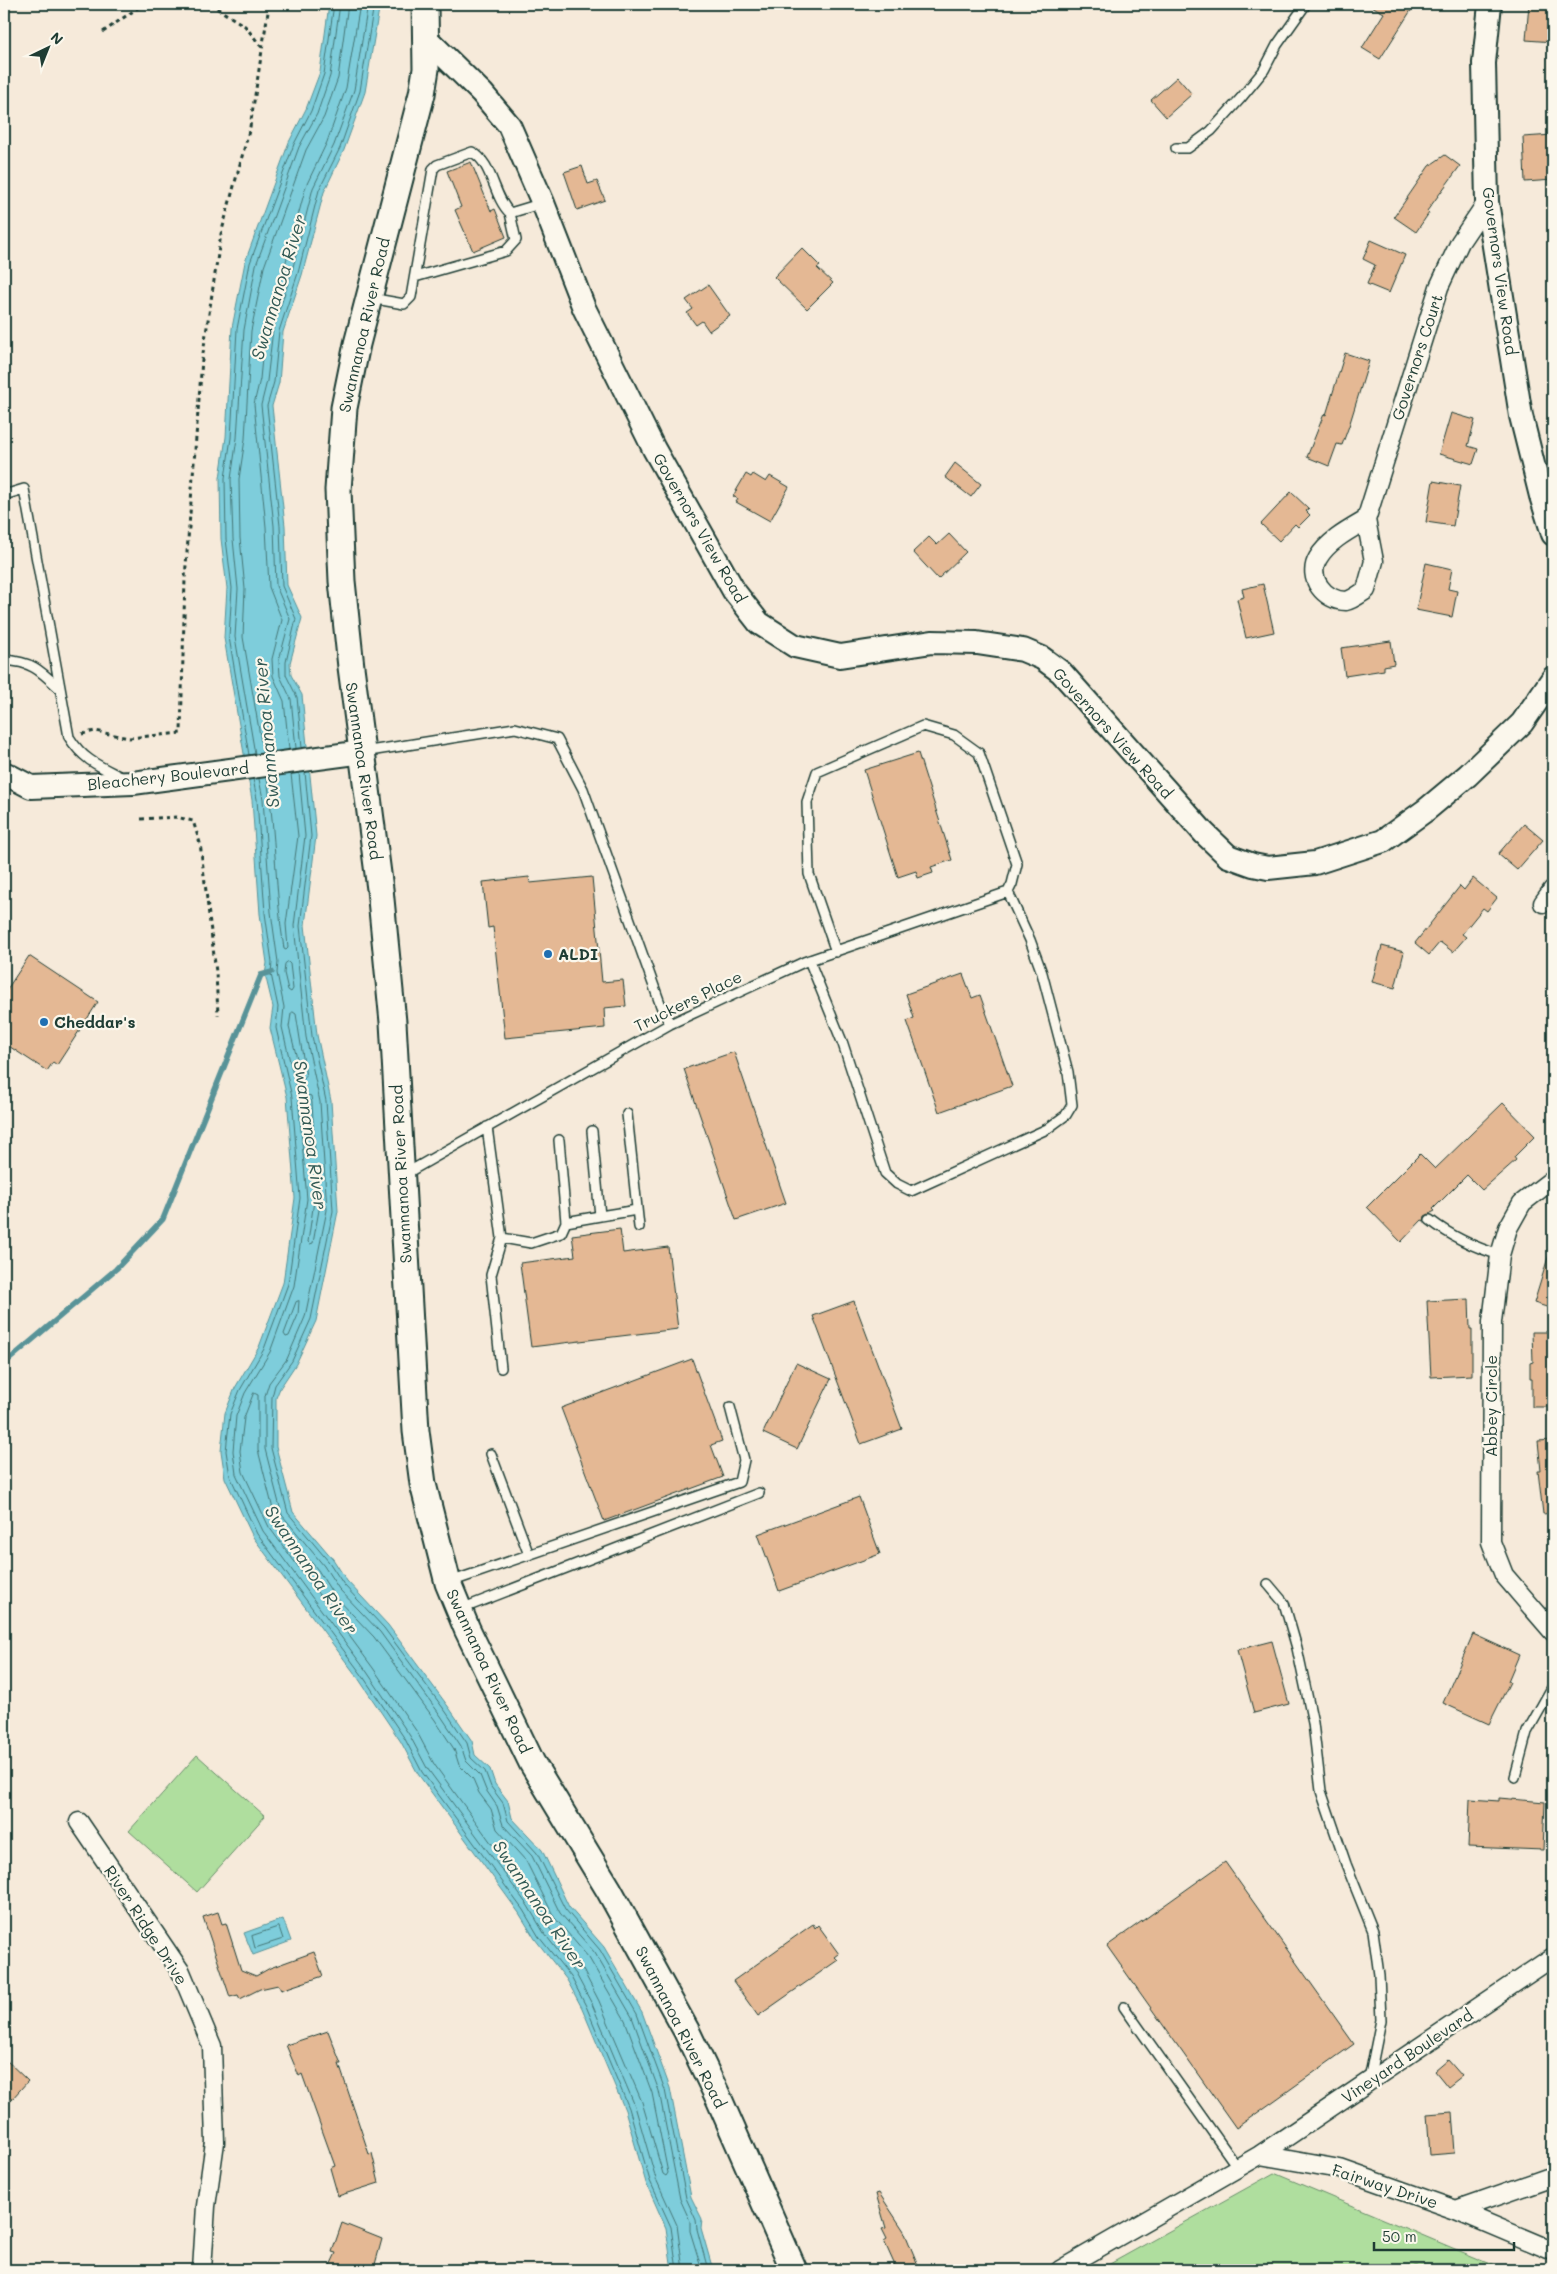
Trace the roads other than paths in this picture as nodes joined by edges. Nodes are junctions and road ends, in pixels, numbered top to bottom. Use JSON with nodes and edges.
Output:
{"nodes":[{"id":1,"x":425,"y":4,"type":"edge"},
{"id":2,"x":1306,"y":4,"type":"edge"},
{"id":3,"x":1490,"y":4,"type":"edge"},
{"id":4,"x":426,"y":39,"type":"junction"},
{"id":5,"x":1176,"y":148,"type":"dead end"},
{"id":6,"x":1487,"y":202,"type":"junction"},
{"id":7,"x":543,"y":203,"type":"junction"},
{"id":8,"x":510,"y":213,"type":"junction"},
{"id":9,"x":415,"y":277,"type":"junction"},
{"id":10,"x":368,"y":298,"type":"junction"},
{"id":11,"x":4,"y":496,"type":"edge"},
{"id":12,"x":1366,"y":520,"type":"dead end"},
{"id":13,"x":1553,"y":534,"type":"edge"},
{"id":14,"x":4,"y":660,"type":"edge"},
{"id":15,"x":1553,"y":678,"type":"edge"},
{"id":16,"x":59,"y":688,"type":"junction"},
{"id":17,"x":362,"y":752,"type":"junction"},
{"id":18,"x":4,"y":777,"type":"edge"},
{"id":19,"x":133,"y":783,"type":"junction"},
{"id":20,"x":1008,"y":892,"type":"junction"},
{"id":21,"x":836,"y":952,"type":"junction"},
{"id":22,"x":809,"y":960,"type":"junction"},
{"id":23,"x":670,"y":1024,"type":"junction"},
{"id":24,"x":627,"y":1114,"type":"dead end"},
{"id":25,"x":487,"y":1127,"type":"junction"},
{"id":26,"x":592,"y":1131,"type":"dead end"},
{"id":27,"x":559,"y":1140,"type":"dead end"},
{"id":28,"x":400,"y":1176,"type":"junction"},
{"id":29,"x":1553,"y":1179,"type":"edge"},
{"id":30,"x":637,"y":1210,"type":"junction"},
{"id":31,"x":600,"y":1216,"type":"junction"},
{"id":32,"x":1430,"y":1220,"type":"dead end"},
{"id":33,"x":566,"y":1222,"type":"junction"},
{"id":34,"x":639,"y":1228,"type":"dead end"},
{"id":35,"x":502,"y":1238,"type":"junction"},
{"id":36,"x":1500,"y":1255,"type":"junction"},
{"id":37,"x":501,"y":1368,"type":"dead end"},
{"id":38,"x":730,"y":1407,"type":"dead end"},
{"id":39,"x":491,"y":1454,"type":"dead end"},
{"id":40,"x":759,"y":1493,"type":"dead end"},
{"id":41,"x":529,"y":1555,"type":"junction"},
{"id":42,"x":448,"y":1583,"type":"junction"},
{"id":43,"x":1268,"y":1584,"type":"dead end"},
{"id":44,"x":459,"y":1610,"type":"junction"},
{"id":45,"x":1553,"y":1632,"type":"edge"},
{"id":46,"x":1553,"y":1686,"type":"edge"},
{"id":47,"x":1515,"y":1777,"type":"dead end"},
{"id":48,"x":79,"y":1822,"type":"dead end"},
{"id":49,"x":1553,"y":1957,"type":"edge"},
{"id":50,"x":1124,"y":2007,"type":"dead end"},
{"id":51,"x":1369,"y":2080,"type":"junction"},
{"id":52,"x":1260,"y":2155,"type":"junction"},
{"id":53,"x":1238,"y":2168,"type":"junction"},
{"id":54,"x":1553,"y":2176,"type":"edge"},
{"id":55,"x":1456,"y":2210,"type":"junction"},
{"id":56,"x":1553,"y":2251,"type":"edge"},
{"id":57,"x":202,"y":2270,"type":"edge"},
{"id":58,"x":794,"y":2270,"type":"edge"},
{"id":59,"x":1060,"y":2270,"type":"edge"}],
"edges":[{"from":1,"to":4,"type":"main road","name":"Swannanoa River Road"},
{"from":2,"to":5,"type":"lane"},
{"from":3,"to":6,"type":"street","name":"Governors View Road"},
{"from":4,"to":7,"type":"street","name":"Governors View Road"},
{"from":4,"to":10,"type":"main road","name":"Swannanoa River Road"},
{"from":6,"to":12,"type":"street","name":"Governors Court"},
{"from":6,"to":13,"type":"street","name":"Governors View Road"},
{"from":7,"to":8,"type":"lane"},
{"from":7,"to":15,"type":"street","name":"Governors View Road"},
{"from":8,"to":9,"type":"lane"},
{"from":8,"to":9,"type":"lane"},
{"from":9,"to":10,"type":"lane"},
{"from":10,"to":17,"type":"main road","name":"Swannanoa River Road"},
{"from":11,"to":16,"type":"lane"},
{"from":14,"to":16,"type":"lane"},
{"from":16,"to":19,"type":"lane"},
{"from":17,"to":19,"type":"street","name":"Bleachery Boulevard"},
{"from":17,"to":23,"type":"lane"},
{"from":17,"to":28,"type":"main road","name":"Swannanoa River Road"},
{"from":18,"to":19,"type":"street","name":"Bleachery Boulevard"},
{"from":20,"to":21,"type":"lane","name":"Truckers Place"},
{"from":20,"to":21,"type":"lane"},
{"from":20,"to":22,"type":"lane"},
{"from":21,"to":22,"type":"lane","name":"Truckers Place"},
{"from":22,"to":23,"type":"lane","name":"Truckers Place"},
{"from":23,"to":25,"type":"lane","name":"Truckers Place"},
{"from":24,"to":30,"type":"lane"},
{"from":25,"to":28,"type":"lane","name":"Truckers Place"},
{"from":25,"to":35,"type":"lane"},
{"from":26,"to":31,"type":"lane"},
{"from":27,"to":33,"type":"lane"},
{"from":28,"to":42,"type":"main road","name":"Swannanoa River Road"},
{"from":29,"to":36,"type":"street","name":"Abbey Circle"},
{"from":30,"to":31,"type":"lane"},
{"from":30,"to":34,"type":"lane"},
{"from":31,"to":33,"type":"lane"},
{"from":32,"to":36,"type":"lane"},
{"from":33,"to":35,"type":"lane"},
{"from":35,"to":37,"type":"lane"},
{"from":36,"to":45,"type":"street","name":"Abbey Circle"},
{"from":38,"to":41,"type":"lane"},
{"from":39,"to":41,"type":"lane"},
{"from":40,"to":44,"type":"lane"},
{"from":41,"to":42,"type":"lane"},
{"from":42,"to":44,"type":"main road","name":"Swannanoa River Road"},
{"from":43,"to":51,"type":"lane"},
{"from":44,"to":58,"type":"main road","name":"Swannanoa River Road"},
{"from":46,"to":47,"type":"lane"},
{"from":48,"to":57,"type":"street","name":"River Ridge Drive"},
{"from":49,"to":51,"type":"street","name":"Vineyard Boulevard"},
{"from":50,"to":53,"type":"lane"},
{"from":51,"to":52,"type":"street","name":"Vineyard Boulevard"},
{"from":52,"to":53,"type":"street"},
{"from":52,"to":55,"type":"street","name":"Fairway Drive"},
{"from":53,"to":59,"type":"street"},
{"from":54,"to":55,"type":"street"},
{"from":55,"to":56,"type":"street","name":"Fairway Drive"}]}
